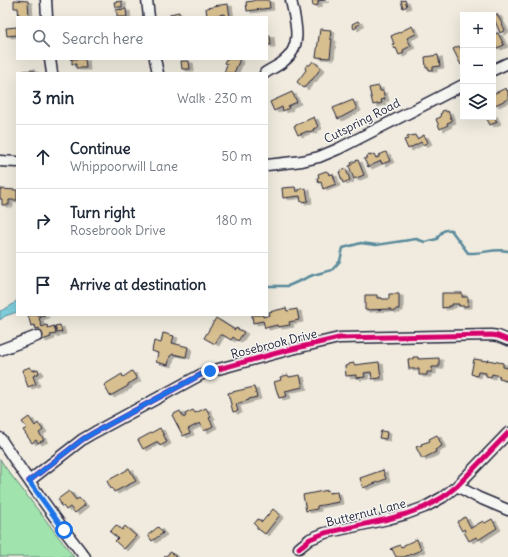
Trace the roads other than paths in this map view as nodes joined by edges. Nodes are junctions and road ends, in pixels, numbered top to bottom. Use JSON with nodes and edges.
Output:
{"nodes":[{"id":1,"x":46,"y":0,"type":"edge"},
{"id":2,"x":147,"y":0,"type":"edge"},
{"id":3,"x":290,"y":0,"type":"edge"},
{"id":4,"x":47,"y":16,"type":"edge"},
{"id":5,"x":149,"y":16,"type":"edge"},
{"id":6,"x":50,"y":60,"type":"edge"},
{"id":7,"x":155,"y":60,"type":"edge"},
{"id":8,"x":508,"y":63,"type":"edge"},
{"id":9,"x":496,"y":69,"type":"edge"},
{"id":10,"x":52,"y":72,"type":"edge"},
{"id":11,"x":158,"y":72,"type":"edge"},
{"id":12,"x":267,"y":72,"type":"edge"},
{"id":13,"x":460,"y":87,"type":"edge"},
{"id":14,"x":0,"y":161,"type":"edge"},
{"id":15,"x":16,"y":162,"type":"edge"},
{"id":16,"x":268,"y":165,"type":"edge"},
{"id":17,"x":38,"y":336,"type":"dead end"},
{"id":18,"x":508,"y":340,"type":"edge"},
{"id":19,"x":0,"y":350,"type":"edge"},
{"id":20,"x":508,"y":433,"type":"edge"},
{"id":21,"x":0,"y":438,"type":"edge"},
{"id":22,"x":29,"y":481,"type":"junction"},
{"id":23,"x":457,"y":486,"type":"junction"},
{"id":24,"x":508,"y":510,"type":"edge"},
{"id":25,"x":299,"y":548,"type":"dead end"},
{"id":26,"x":85,"y":557,"type":"edge"}],
"edges":[{"from":1,"to":4,"type":"street"},
{"from":2,"to":5,"type":"street"},
{"from":3,"to":12,"type":"street"},
{"from":6,"to":10,"type":"street"},
{"from":7,"to":11,"type":"street"},
{"from":8,"to":9,"type":"street"},
{"from":13,"to":16,"type":"street","name":"Cutspring Road"},
{"from":14,"to":15,"type":"street"},
{"from":17,"to":19,"type":"street"},
{"from":18,"to":22,"type":"street","name":"Rosebrook Drive"},
{"from":20,"to":23,"type":"street","name":"Butternut Lane"},
{"from":21,"to":22,"type":"street"},
{"from":22,"to":26,"type":"street"},
{"from":23,"to":24,"type":"street"},
{"from":23,"to":25,"type":"street","name":"Butternut Lane"}]}
